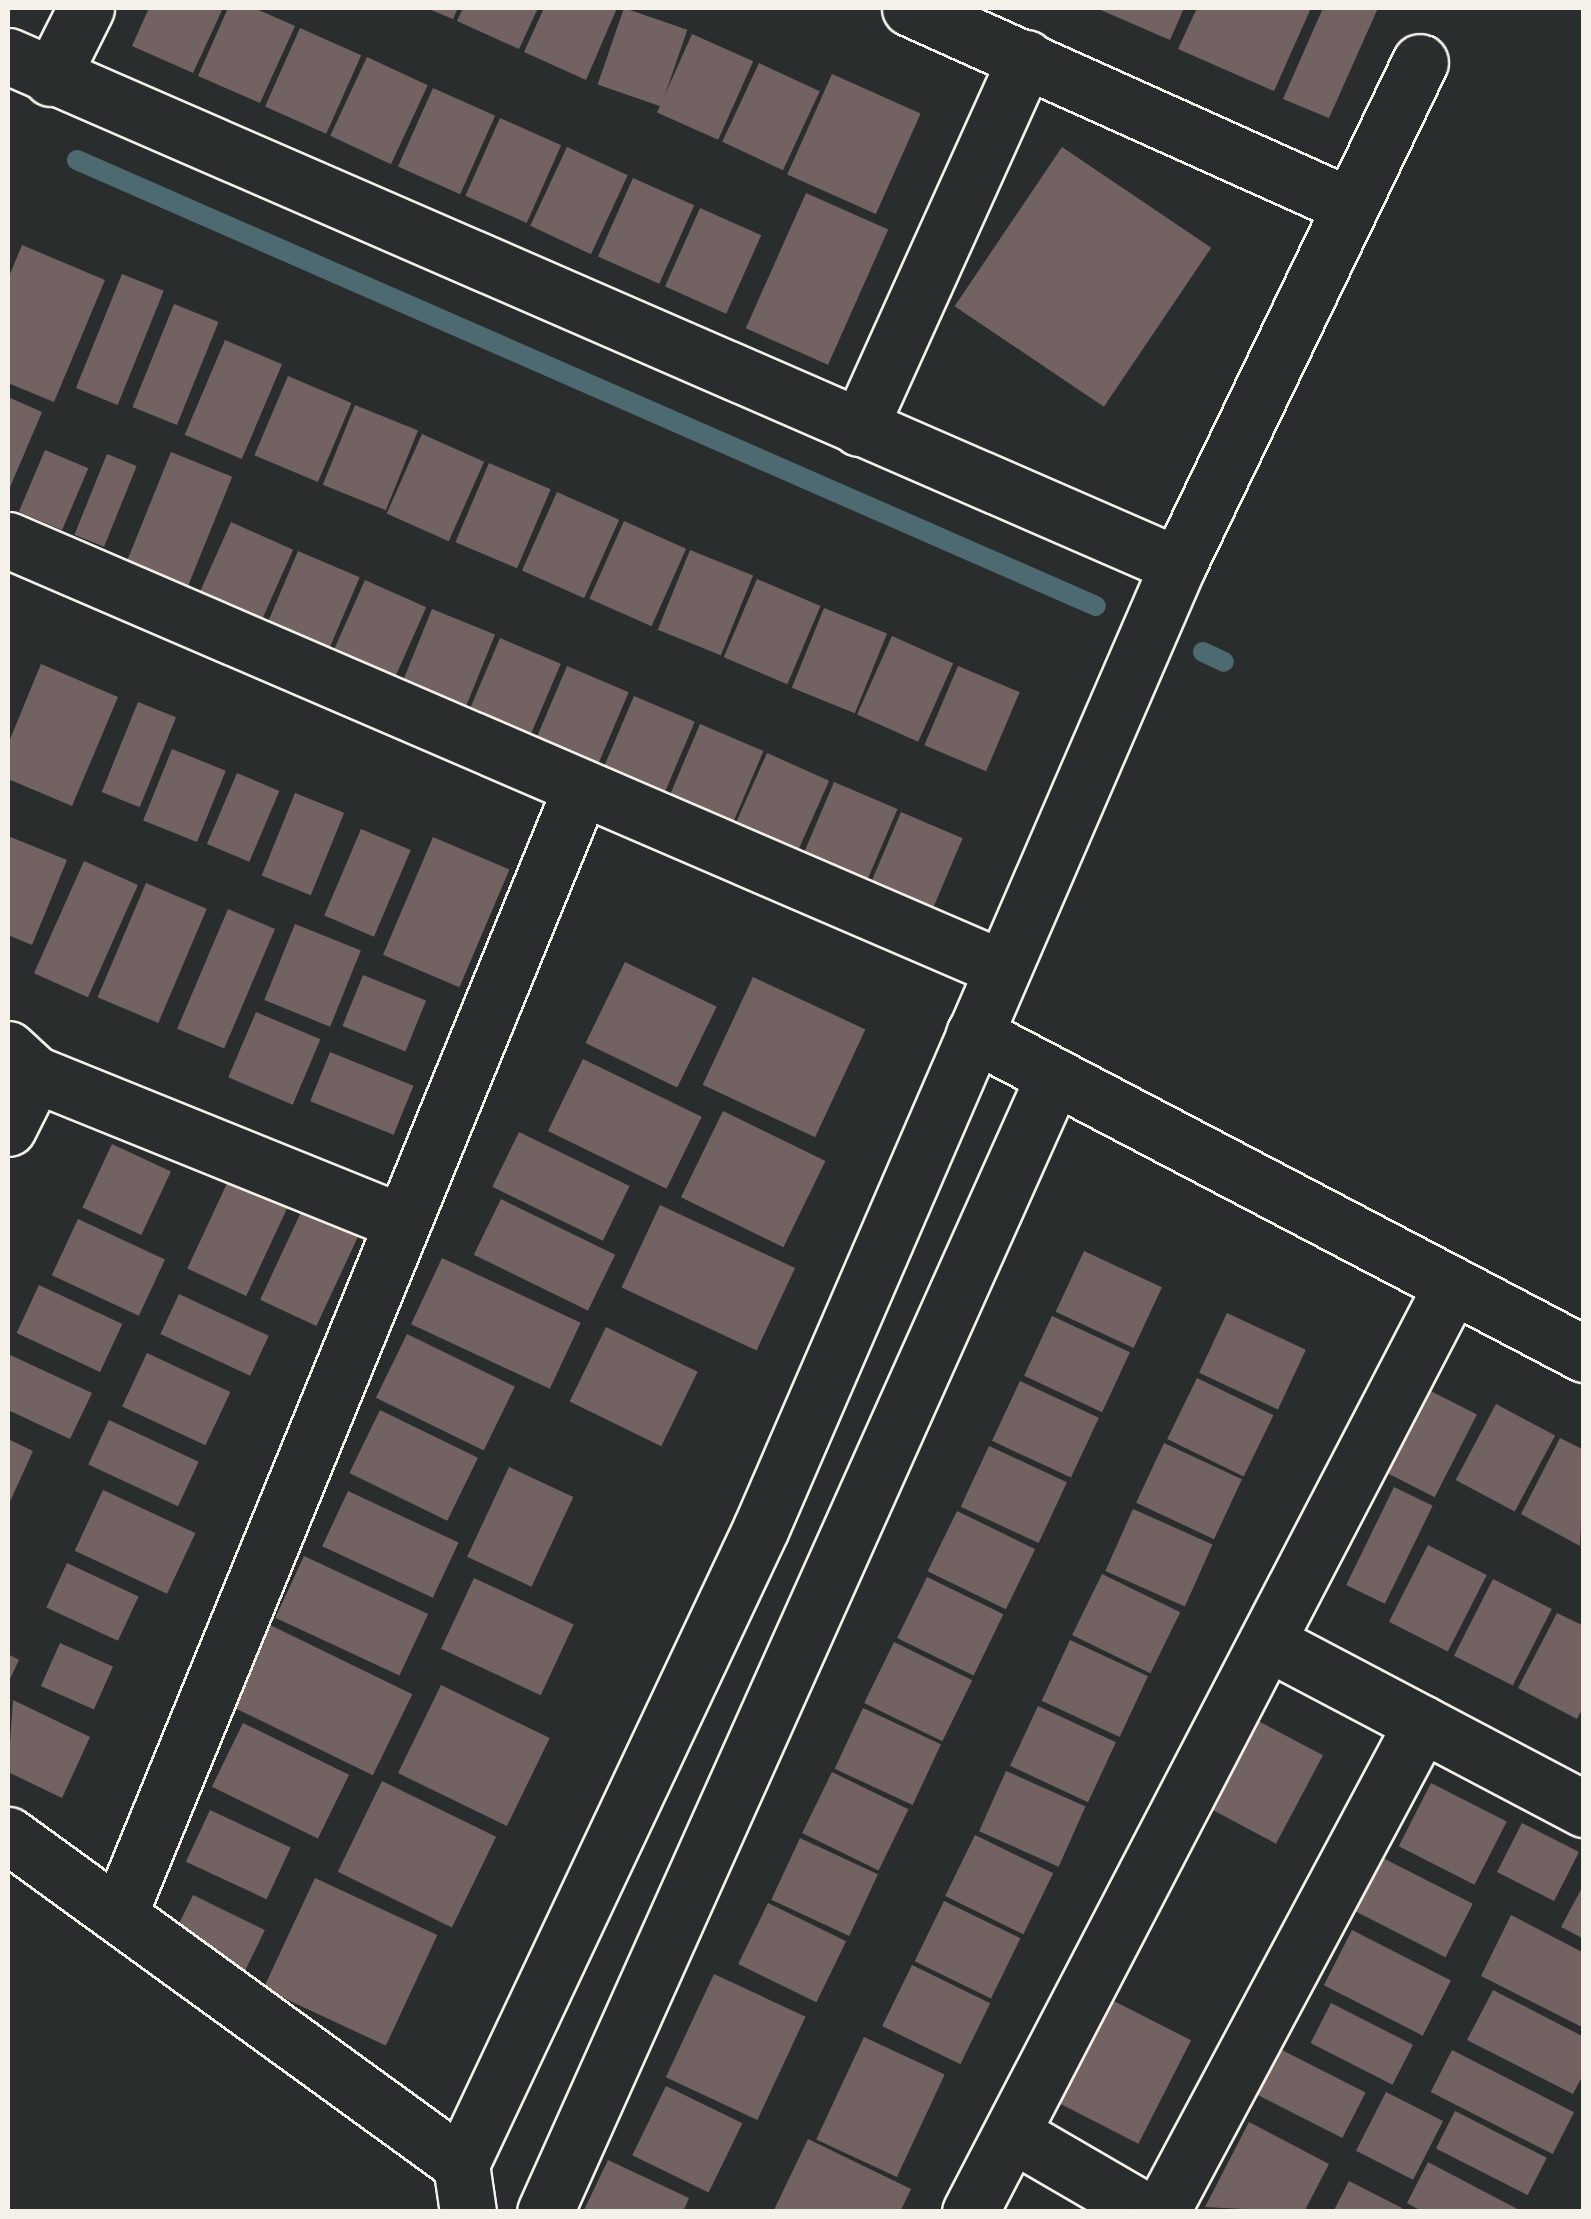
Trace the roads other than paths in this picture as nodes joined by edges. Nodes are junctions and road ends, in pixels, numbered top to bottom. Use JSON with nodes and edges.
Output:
{"nodes":[{"id":1,"x":86,"y":8,"type":"edge"},
{"id":2,"x":910,"y":8,"type":"edge"},
{"id":3,"x":1026,"y":58,"type":"junction"},
{"id":4,"x":1420,"y":62,"type":"dead end"},
{"id":5,"x":29,"y":67,"type":"edge"},
{"id":6,"x":1350,"y":206,"type":"junction"},
{"id":7,"x":859,"y":428,"type":"junction"},
{"id":8,"x":8,"y":540,"type":"edge"},
{"id":9,"x":1178,"y":565,"type":"junction"},
{"id":10,"x":581,"y":788,"type":"junction"},
{"id":11,"x":1002,"y":968,"type":"junction"},
{"id":12,"x":974,"y":1034,"type":"junction"},
{"id":13,"x":21,"y":1062,"type":"edge"},
{"id":14,"x":1054,"y":1076,"type":"junction"},
{"id":15,"x":8,"y":1128,"type":"edge"},
{"id":16,"x":400,"y":1222,"type":"junction"},
{"id":17,"x":1452,"y":1285,"type":"junction"},
{"id":18,"x":1584,"y":1354,"type":"edge"},
{"id":19,"x":1271,"y":1644,"type":"junction"},
{"id":20,"x":1422,"y":1723,"type":"junction"},
{"id":21,"x":1584,"y":1808,"type":"edge"},
{"id":22,"x":8,"y":1835,"type":"edge"},
{"id":23,"x":119,"y":1914,"type":"junction"},
{"id":24,"x":1013,"y":2134,"type":"junction"},
{"id":25,"x":464,"y":2188,"type":"edge"},
{"id":26,"x":546,"y":2212,"type":"edge"},
{"id":27,"x":970,"y":2212,"type":"edge"},
{"id":28,"x":1147,"y":2212,"type":"edge"},
{"id":29,"x":1162,"y":2212,"type":"edge"}],
"edges":[{"from":1,"to":5,"type":"street"},
{"from":2,"to":3,"type":"street"},
{"from":3,"to":6,"type":"street"},
{"from":3,"to":7,"type":"street"},
{"from":4,"to":6,"type":"street"},
{"from":5,"to":7,"type":"street"},
{"from":6,"to":9,"type":"street"},
{"from":7,"to":9,"type":"street"},
{"from":8,"to":10,"type":"street"},
{"from":9,"to":11,"type":"street"},
{"from":10,"to":11,"type":"street"},
{"from":10,"to":16,"type":"street"},
{"from":11,"to":12,"type":"street"},
{"from":12,"to":14,"type":"street"},
{"from":12,"to":25,"type":"street"},
{"from":13,"to":15,"type":"street"},
{"from":13,"to":16,"type":"street"},
{"from":14,"to":17,"type":"street"},
{"from":14,"to":26,"type":"street"},
{"from":16,"to":23,"type":"street"},
{"from":17,"to":18,"type":"street"},
{"from":17,"to":19,"type":"street"},
{"from":19,"to":20,"type":"street"},
{"from":19,"to":24,"type":"street"},
{"from":20,"to":21,"type":"street"},
{"from":20,"to":29,"type":"street"},
{"from":22,"to":23,"type":"street"},
{"from":23,"to":25,"type":"street"},
{"from":24,"to":27,"type":"street"},
{"from":24,"to":28,"type":"street"}]}
